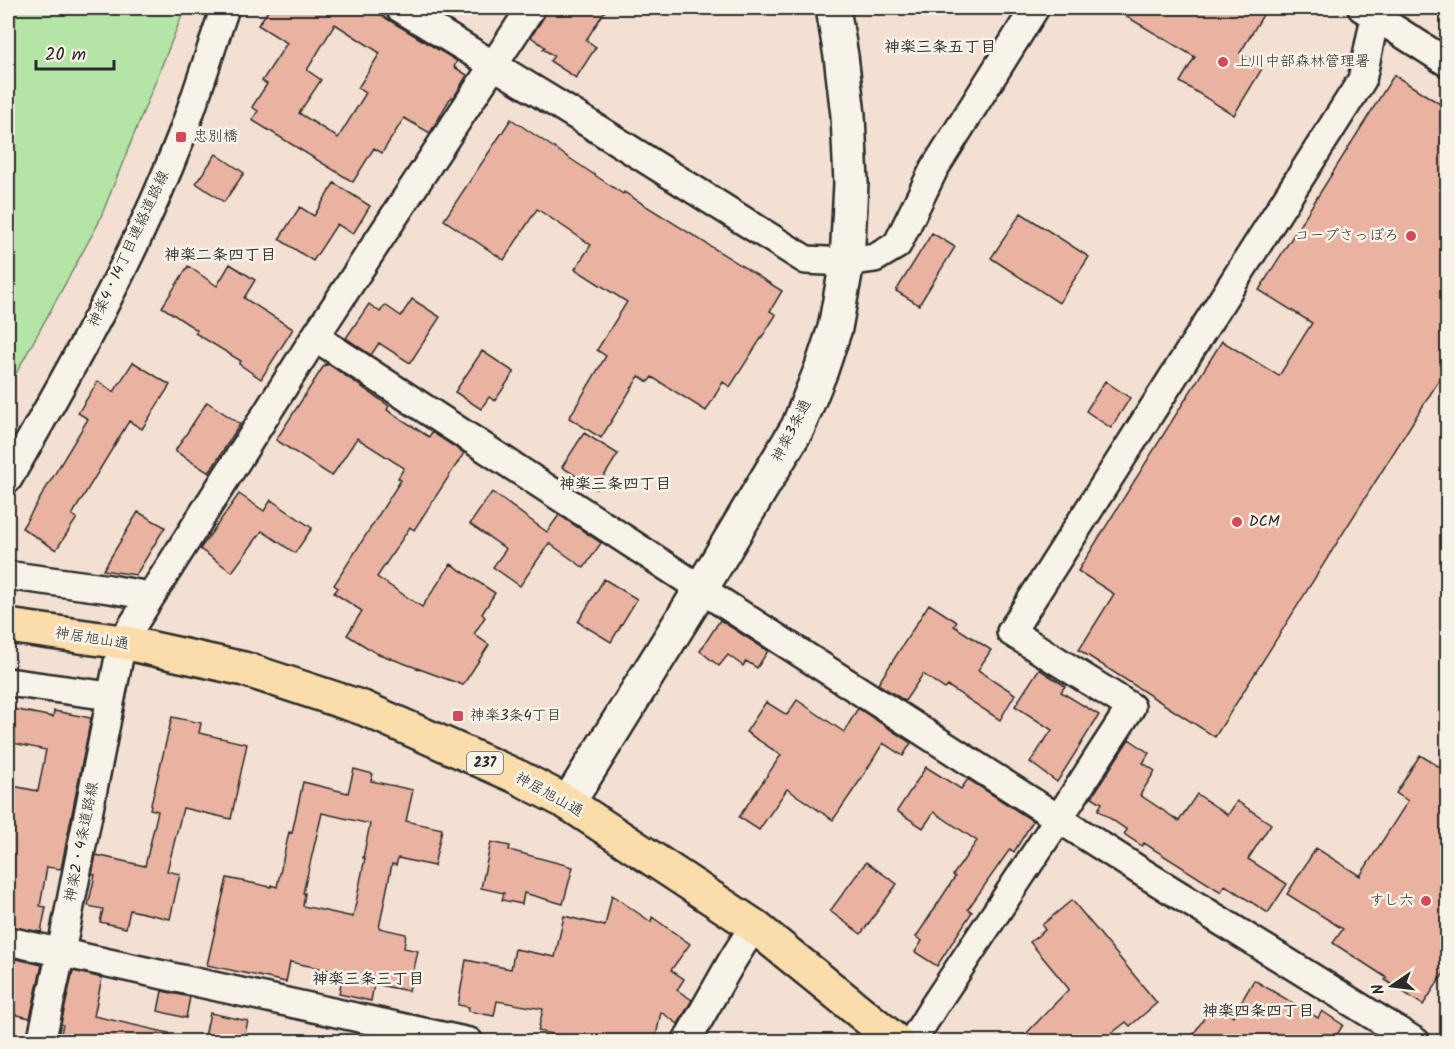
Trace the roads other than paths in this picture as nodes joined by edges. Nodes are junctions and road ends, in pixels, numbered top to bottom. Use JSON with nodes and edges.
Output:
{"nodes":[{"id":1,"x":225,"y":8,"type":"edge"},
{"id":2,"x":400,"y":8,"type":"edge"},
{"id":3,"x":531,"y":8,"type":"edge"},
{"id":4,"x":832,"y":8,"type":"edge"},
{"id":5,"x":1035,"y":8,"type":"edge"},
{"id":6,"x":1372,"y":10,"type":"edge"},
{"id":7,"x":1448,"y":63,"type":"edge"},
{"id":8,"x":494,"y":65,"type":"junction"},
{"id":9,"x":848,"y":262,"type":"junction"},
{"id":10,"x":315,"y":337,"type":"junction"},
{"id":11,"x":8,"y":479,"type":"edge"},
{"id":12,"x":13,"y":576,"type":"dead end"},
{"id":13,"x":701,"y":589,"type":"junction"},
{"id":14,"x":150,"y":596,"type":"junction"},
{"id":15,"x":8,"y":626,"type":"edge"},
{"id":16,"x":122,"y":642,"type":"junction"},
{"id":17,"x":8,"y":682,"type":"edge"},
{"id":18,"x":110,"y":696,"type":"junction"},
{"id":19,"x":567,"y":803,"type":"junction"},
{"id":20,"x":1059,"y":818,"type":"junction"},
{"id":21,"x":754,"y":926,"type":"junction"},
{"id":22,"x":8,"y":941,"type":"edge"},
{"id":23,"x":61,"y":952,"type":"junction"},
{"id":24,"x":41,"y":1041,"type":"edge"},
{"id":25,"x":469,"y":1041,"type":"edge"},
{"id":26,"x":686,"y":1041,"type":"edge"},
{"id":27,"x":897,"y":1041,"type":"edge"},
{"id":28,"x":912,"y":1041,"type":"edge"},
{"id":29,"x":1416,"y":1041,"type":"edge"}],
"edges":[{"from":1,"to":11,"type":"street","name":"神楽4・14丁目連絡道路線"},
{"from":2,"to":8,"type":"street"},
{"from":3,"to":8,"type":"street","name":"神楽2・4条道路線"},
{"from":4,"to":9,"type":"street","name":"神楽3条通"},
{"from":5,"to":9,"type":"street"},
{"from":6,"to":7,"type":"street"},
{"from":6,"to":20,"type":"street"},
{"from":8,"to":9,"type":"street"},
{"from":8,"to":10,"type":"street","name":"神楽2・4条道路線"},
{"from":9,"to":13,"type":"street","name":"神楽3条通"},
{"from":10,"to":13,"type":"street"},
{"from":10,"to":14,"type":"street","name":"神楽2・4条道路線"},
{"from":12,"to":14,"type":"street"},
{"from":13,"to":19,"type":"street","name":"神楽3条通"},
{"from":13,"to":20,"type":"street"},
{"from":14,"to":16,"type":"street","name":"神楽2・4条道路線"},
{"from":15,"to":16,"type":"highway","name":"神居旭山通","number":"237"},
{"from":16,"to":18,"type":"street","name":"神楽2・4条道路線"},
{"from":16,"to":19,"type":"highway","name":"神居旭山通","number":"237"},
{"from":17,"to":18,"type":"street"},
{"from":18,"to":23,"type":"street","name":"神楽2・4条道路線"},
{"from":19,"to":21,"type":"highway","name":"神居旭山通","number":"237"},
{"from":20,"to":28,"type":"street"},
{"from":20,"to":29,"type":"street"},
{"from":21,"to":26,"type":"street"},
{"from":21,"to":27,"type":"highway","name":"神居旭山通","number":"237"},
{"from":22,"to":23,"type":"street"},
{"from":23,"to":24,"type":"street","name":"神楽2・4条道路線"},
{"from":23,"to":25,"type":"street"}]}
